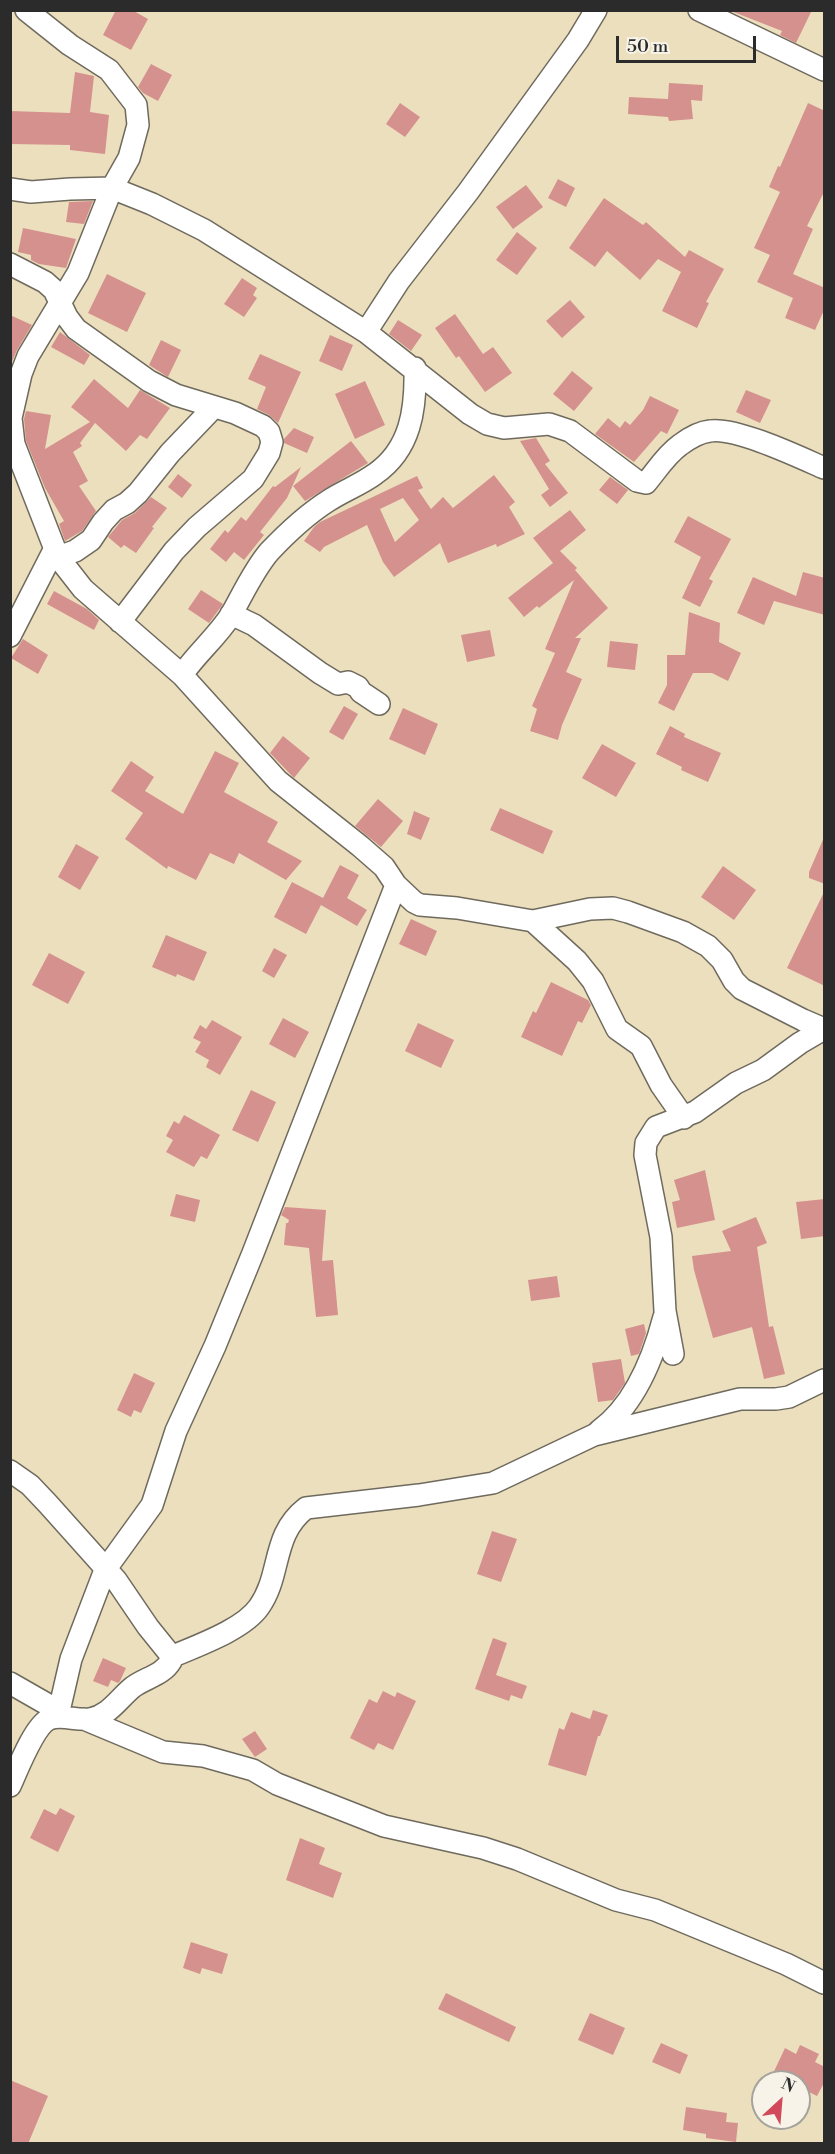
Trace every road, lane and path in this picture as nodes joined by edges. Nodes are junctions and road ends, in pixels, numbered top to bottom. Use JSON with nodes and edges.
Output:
{"nodes":[{"id":1,"x":26,"y":10,"type":"edge"},
{"id":2,"x":596,"y":10,"type":"edge"},
{"id":3,"x":699,"y":10,"type":"edge"},
{"id":4,"x":825,"y":70,"type":"edge"},
{"id":5,"x":112,"y":188,"type":"junction"},
{"id":6,"x":10,"y":189,"type":"edge"},
{"id":7,"x":10,"y":264,"type":"edge"},
{"id":8,"x":60,"y":303,"type":"junction"},
{"id":9,"x":366,"y":332,"type":"junction"},
{"id":10,"x":415,"y":368,"type":"junction"},
{"id":11,"x":214,"y":407,"type":"junction"},
{"id":12,"x":825,"y":468,"type":"edge"},
{"id":13,"x":56,"y":554,"type":"junction"},
{"id":14,"x":231,"y":614,"type":"junction"},
{"id":15,"x":120,"y":622,"type":"junction"},
{"id":16,"x":10,"y":636,"type":"edge"},
{"id":17,"x":182,"y":675,"type":"junction"},
{"id":18,"x":379,"y":704,"type":"dead end"},
{"id":19,"x":396,"y":885,"type":"junction"},
{"id":20,"x":533,"y":921,"type":"junction"},
{"id":21,"x":825,"y":1029,"type":"edge"},
{"id":22,"x":684,"y":1118,"type":"junction"},
{"id":23,"x":665,"y":1311,"type":"junction"},
{"id":24,"x":673,"y":1354,"type":"dead end"},
{"id":25,"x":825,"y":1380,"type":"edge"},
{"id":26,"x":594,"y":1435,"type":"junction"},
{"id":27,"x":10,"y":1471,"type":"edge"},
{"id":28,"x":105,"y":1570,"type":"junction"},
{"id":29,"x":171,"y":1658,"type":"junction"},
{"id":30,"x":10,"y":1683,"type":"edge"},
{"id":31,"x":61,"y":1714,"type":"junction"},
{"id":32,"x":84,"y":1719,"type":"junction"},
{"id":33,"x":10,"y":1786,"type":"edge"},
{"id":34,"x":825,"y":1983,"type":"edge"}],
"edges":[{"from":1,"to":5,"type":"street"},
{"from":2,"to":9,"type":"street"},
{"from":3,"to":4,"type":"street"},
{"from":5,"to":6,"type":"street"},
{"from":5,"to":8,"type":"street"},
{"from":5,"to":9,"type":"street"},
{"from":7,"to":8,"type":"street"},
{"from":8,"to":11,"type":"street"},
{"from":8,"to":13,"type":"street"},
{"from":9,"to":10,"type":"street"},
{"from":10,"to":12,"type":"street"},
{"from":10,"to":14,"type":"street"},
{"from":11,"to":13,"type":"street"},
{"from":11,"to":15,"type":"street"},
{"from":13,"to":15,"type":"street"},
{"from":13,"to":16,"type":"street"},
{"from":14,"to":17,"type":"street"},
{"from":14,"to":18,"type":"street"},
{"from":15,"to":17,"type":"street"},
{"from":17,"to":19,"type":"street"},
{"from":19,"to":20,"type":"street"},
{"from":19,"to":28,"type":"street"},
{"from":20,"to":21,"type":"street"},
{"from":20,"to":22,"type":"street"},
{"from":21,"to":22,"type":"street"},
{"from":22,"to":23,"type":"street"},
{"from":23,"to":24,"type":"street"},
{"from":23,"to":26,"type":"street"},
{"from":25,"to":26,"type":"street"},
{"from":26,"to":29,"type":"street"},
{"from":27,"to":28,"type":"street"},
{"from":28,"to":29,"type":"street"},
{"from":28,"to":31,"type":"street"},
{"from":29,"to":32,"type":"street"},
{"from":30,"to":31,"type":"street"},
{"from":31,"to":32,"type":"street"},
{"from":31,"to":33,"type":"street"},
{"from":32,"to":34,"type":"street"}]}
